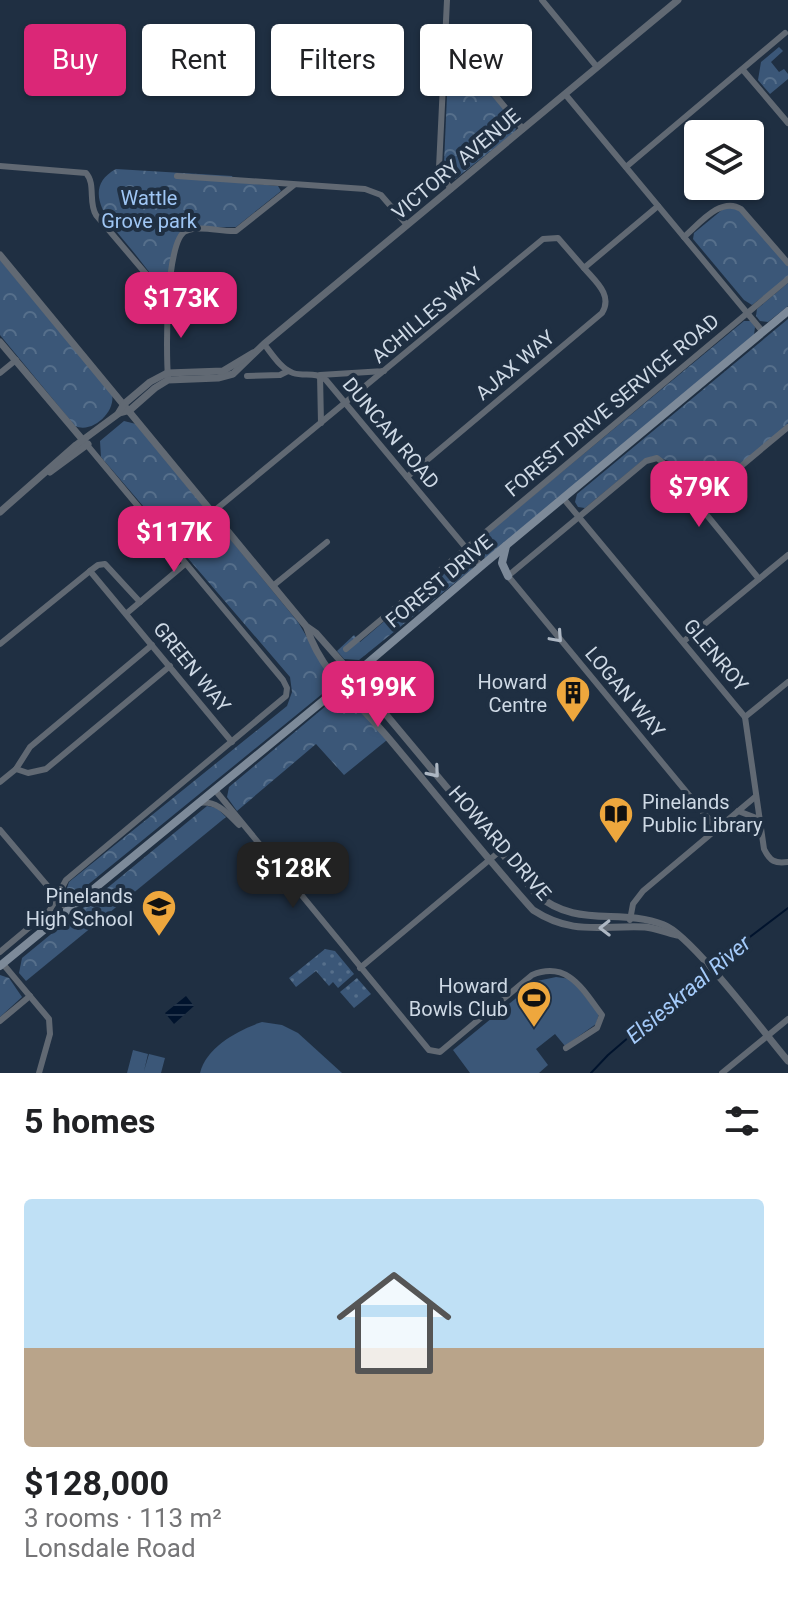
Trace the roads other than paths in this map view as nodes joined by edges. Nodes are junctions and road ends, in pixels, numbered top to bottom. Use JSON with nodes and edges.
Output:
{"nodes":[{"id":1,"x":447,"y":0,"type":"edge"},
{"id":2,"x":542,"y":0,"type":"edge"},
{"id":3,"x":672,"y":2,"type":"edge"},
{"id":4,"x":446,"y":24,"type":"edge"},
{"id":5,"x":785,"y":33,"type":"dead end"},
{"id":6,"x":597,"y":67,"type":"junction"},
{"id":7,"x":743,"y":70,"type":"junction"},
{"id":8,"x":565,"y":94,"type":"junction"},
{"id":9,"x":442,"y":96,"type":"edge"},
{"id":10,"x":496,"y":96,"type":"edge"},
{"id":11,"x":788,"y":123,"type":"edge"},
{"id":12,"x":523,"y":129,"type":"junction"},
{"id":13,"x":0,"y":166,"type":"edge"},
{"id":14,"x":626,"y":167,"type":"junction"},
{"id":15,"x":177,"y":176,"type":"dead end"},
{"id":16,"x":294,"y":185,"type":"junction"},
{"id":17,"x":451,"y":189,"type":"junction"},
{"id":18,"x":658,"y":206,"type":"junction"},
{"id":19,"x":407,"y":225,"type":"junction"},
{"id":20,"x":684,"y":237,"type":"junction"},
{"id":21,"x":0,"y":255,"type":"edge"},
{"id":22,"x":788,"y":263,"type":"edge"},
{"id":23,"x":584,"y":268,"type":"junction"},
{"id":24,"x":788,"y":279,"type":"edge"},
{"id":25,"x":169,"y":301,"type":"junction"},
{"id":26,"x":788,"y":311,"type":"edge"},
{"id":27,"x":747,"y":314,"type":"junction"},
{"id":28,"x":763,"y":332,"type":"junction"},
{"id":29,"x":0,"y":342,"type":"edge"},
{"id":30,"x":264,"y":344,"type":"junction"},
{"id":31,"x":16,"y":360,"type":"junction"},
{"id":32,"x":288,"y":371,"type":"junction"},
{"id":33,"x":384,"y":371,"type":"junction"},
{"id":34,"x":0,"y":373,"type":"edge"},
{"id":35,"x":320,"y":375,"type":"junction"},
{"id":36,"x":247,"y":376,"type":"dead end"},
{"id":37,"x":168,"y":377,"type":"junction"},
{"id":38,"x":345,"y":403,"type":"junction"},
{"id":39,"x":127,"y":407,"type":"junction"},
{"id":40,"x":321,"y":423,"type":"junction"},
{"id":41,"x":788,"y":427,"type":"edge"},
{"id":42,"x":85,"y":442,"type":"junction"},
{"id":43,"x":407,"y":477,"type":"junction"},
{"id":44,"x":563,"y":498,"type":"junction"},
{"id":45,"x":697,"y":503,"type":"junction"},
{"id":46,"x":214,"y":511,"type":"junction"},
{"id":47,"x":0,"y":512,"type":"edge"},
{"id":48,"x":579,"y":516,"type":"junction"},
{"id":49,"x":327,"y":542,"type":"dead end"},
{"id":50,"x":506,"y":545,"type":"junction"},
{"id":51,"x":466,"y":547,"type":"junction"},
{"id":52,"x":788,"y":555,"type":"edge"},
{"id":53,"x":185,"y":564,"type":"junction"},
{"id":54,"x":481,"y":566,"type":"junction"},
{"id":55,"x":90,"y":571,"type":"junction"},
{"id":56,"x":508,"y":576,"type":"junction"},
{"id":57,"x":759,"y":579,"type":"junction"},
{"id":58,"x":274,"y":585,"type":"junction"},
{"id":59,"x":140,"y":602,"type":"junction"},
{"id":60,"x":127,"y":613,"type":"junction"},
{"id":61,"x":306,"y":626,"type":"junction"},
{"id":62,"x":359,"y":638,"type":"junction"},
{"id":63,"x":684,"y":641,"type":"junction"},
{"id":64,"x":0,"y":644,"type":"edge"},
{"id":65,"x":152,"y":645,"type":"junction"},
{"id":66,"x":367,"y":646,"type":"dead end"},
{"id":67,"x":346,"y":649,"type":"dead end"},
{"id":68,"x":170,"y":666,"type":"junction"},
{"id":69,"x":353,"y":675,"type":"junction"},
{"id":70,"x":788,"y":682,"type":"edge"},
{"id":71,"x":341,"y":686,"type":"junction"},
{"id":72,"x":745,"y":717,"type":"junction"},
{"id":73,"x":232,"y":742,"type":"junction"},
{"id":74,"x":16,"y":769,"type":"junction"},
{"id":75,"x":0,"y":782,"type":"edge"},
{"id":76,"x":215,"y":790,"type":"junction"},
{"id":77,"x":755,"y":797,"type":"junction"},
{"id":78,"x":198,"y":803,"type":"junction"},
{"id":79,"x":738,"y":811,"type":"junction"},
{"id":80,"x":759,"y":819,"type":"junction"},
{"id":81,"x":717,"y":829,"type":"junction"},
{"id":82,"x":0,"y":830,"type":"edge"},
{"id":83,"x":248,"y":833,"type":"junction"},
{"id":84,"x":500,"y":851,"type":"junction"},
{"id":85,"x":490,"y":860,"type":"junction"},
{"id":86,"x":788,"y":862,"type":"edge"},
{"id":87,"x":57,"y":896,"type":"junction"},
{"id":88,"x":67,"y":909,"type":"junction"},
{"id":89,"x":630,"y":918,"type":"junction"},
{"id":90,"x":630,"y":928,"type":"junction"},
{"id":91,"x":679,"y":935,"type":"junction"},
{"id":92,"x":0,"y":952,"type":"edge"},
{"id":93,"x":1,"y":965,"type":"edge"},
{"id":94,"x":360,"y":968,"type":"junction"},
{"id":95,"x":30,"y":996,"type":"junction"},
{"id":96,"x":788,"y":1019,"type":"edge"},
{"id":97,"x":0,"y":1021,"type":"edge"},
{"id":98,"x":767,"y":1036,"type":"junction"},
{"id":99,"x":566,"y":1048,"type":"dead end"},
{"id":100,"x":788,"y":1061,"type":"edge"},
{"id":101,"x":39,"y":1073,"type":"edge"},
{"id":102,"x":722,"y":1073,"type":"edge"}],
"edges":[{"from":1,"to":4,"type":"street"},
{"from":2,"to":6,"type":"street"},
{"from":3,"to":6,"type":"street","name":"VICTORY AVENUE"},
{"from":5,"to":7,"type":"street"},
{"from":6,"to":8,"type":"street","name":"VICTORY AVENUE"},
{"from":7,"to":11,"type":"street"},
{"from":7,"to":14,"type":"street"},
{"from":8,"to":12,"type":"street","name":"VICTORY AVENUE"},
{"from":8,"to":14,"type":"street"},
{"from":9,"to":17,"type":"street"},
{"from":10,"to":12,"type":"street"},
{"from":12,"to":17,"type":"street","name":"VICTORY AVENUE"},
{"from":13,"to":25,"type":"street"},
{"from":14,"to":18,"type":"street"},
{"from":15,"to":16,"type":"street"},
{"from":16,"to":19,"type":"street"},
{"from":16,"to":25,"type":"street"},
{"from":17,"to":19,"type":"street","name":"VICTORY AVENUE"},
{"from":18,"to":20,"type":"street"},
{"from":18,"to":23,"type":"street"},
{"from":19,"to":30,"type":"street","name":"VICTORY AVENUE"},
{"from":20,"to":22,"type":"street"},
{"from":20,"to":27,"type":"street"},
{"from":21,"to":39,"type":"street"},
{"from":23,"to":33,"type":"street","name":"ACHILLES WAY"},
{"from":23,"to":43,"type":"street","name":"AJAX WAY"},
{"from":24,"to":27,"type":"street","name":"FOREST DRIVE SERVICE ROAD"},
{"from":25,"to":37,"type":"street"},
{"from":26,"to":28,"type":"main road","name":"FOREST DRIVE"},
{"from":27,"to":28,"type":"street"},
{"from":27,"to":51,"type":"street","name":"FOREST DRIVE SERVICE ROAD"},
{"from":28,"to":44,"type":"main road","name":"FOREST DRIVE"},
{"from":29,"to":31,"type":"street"},
{"from":30,"to":32,"type":"street"},
{"from":30,"to":37,"type":"street","name":"VICTORY AVENUE"},
{"from":31,"to":34,"type":"street"},
{"from":31,"to":42,"type":"street"},
{"from":32,"to":35,"type":"street","name":"DUNCAN ROAD"},
{"from":32,"to":36,"type":"street","name":"DUNCAN ROAD"},
{"from":33,"to":35,"type":"street"},
{"from":33,"to":38,"type":"street","name":"ACHILLES WAY"},
{"from":35,"to":38,"type":"street","name":"DUNCAN ROAD"},
{"from":35,"to":40,"type":"street"},
{"from":37,"to":39,"type":"street"},
{"from":38,"to":40,"type":"street","name":"ACHILLES WAY"},
{"from":38,"to":43,"type":"street","name":"DUNCAN ROAD"},
{"from":39,"to":42,"type":"street"},
{"from":39,"to":46,"type":"street"},
{"from":40,"to":46,"type":"street","name":"ACHILLES WAY"},
{"from":41,"to":45,"type":"street"},
{"from":42,"to":47,"type":"street"},
{"from":42,"to":53,"type":"street"},
{"from":43,"to":51,"type":"street","name":"DUNCAN ROAD"},
{"from":44,"to":48,"type":"street","name":"GLENROY"},
{"from":44,"to":50,"type":"main road","name":"FOREST DRIVE"},
{"from":45,"to":48,"type":"street"},
{"from":45,"to":57,"type":"street"},
{"from":46,"to":58,"type":"street"},
{"from":48,"to":56,"type":"street"},
{"from":48,"to":63,"type":"street","name":"GLENROY"},
{"from":49,"to":58,"type":"street"},
{"from":50,"to":54,"type":"main road","name":"FOREST DRIVE"},
{"from":50,"to":56,"type":"main road"},
{"from":51,"to":54,"type":"street","name":"DUNCAN ROAD"},
{"from":51,"to":62,"type":"street","name":"FOREST DRIVE SERVICE ROAD"},
{"from":52,"to":57,"type":"street"},
{"from":53,"to":59,"type":"street","name":"GREEN WAY"},
{"from":53,"to":73,"type":"street"},
{"from":54,"to":69,"type":"main road","name":"FOREST DRIVE"},
{"from":55,"to":59,"type":"street","name":"GREEN WAY"},
{"from":55,"to":60,"type":"street","name":"GREEN WAY"},
{"from":55,"to":64,"type":"street"},
{"from":56,"to":81,"type":"street","name":"LOGAN WAY","one_way":true},
{"from":57,"to":63,"type":"street"},
{"from":58,"to":61,"type":"street"},
{"from":59,"to":60,"type":"street","name":"GREEN WAY"},
{"from":60,"to":65,"type":"street","name":"GREEN WAY"},
{"from":61,"to":69,"type":"street","name":"HOWARD DRIVE"},
{"from":61,"to":71,"type":"street","name":"HOWARD DRIVE"},
{"from":62,"to":66,"type":"street"},
{"from":62,"to":67,"type":"street","name":"FOREST DRIVE SERVICE ROAD"},
{"from":63,"to":72,"type":"street","name":"GLENROY"},
{"from":65,"to":68,"type":"street","name":"GREEN WAY"},
{"from":65,"to":74,"type":"street"},
{"from":68,"to":73,"type":"street","name":"GREEN WAY"},
{"from":68,"to":74,"type":"street"},
{"from":69,"to":71,"type":"main road","name":"FOREST DRIVE"},
{"from":69,"to":84,"type":"street","name":"HOWARD DRIVE","one_way":true},
{"from":70,"to":72,"type":"street"},
{"from":71,"to":76,"type":"main road","name":"FOREST DRIVE"},
{"from":71,"to":85,"type":"street","name":"HOWARD DRIVE"},
{"from":72,"to":77,"type":"street","name":"GLENROY"},
{"from":73,"to":87,"type":"street"},
{"from":74,"to":75,"type":"street"},
{"from":76,"to":78,"type":"main road","name":"FOREST DRIVE"},
{"from":76,"to":83,"type":"street"},
{"from":77,"to":79,"type":"street"},
{"from":77,"to":80,"type":"street","name":"GLENROY"},
{"from":78,"to":83,"type":"street"},
{"from":78,"to":88,"type":"main road","name":"FOREST DRIVE"},
{"from":79,"to":80,"type":"street"},
{"from":79,"to":81,"type":"street"},
{"from":80,"to":86,"type":"street","name":"GLENROY"},
{"from":81,"to":89,"type":"street"},
{"from":82,"to":87,"type":"street"},
{"from":83,"to":94,"type":"street"},
{"from":84,"to":85,"type":"street"},
{"from":84,"to":89,"type":"street","name":"HOWARD DRIVE"},
{"from":90,"to":85,"type":"street","name":"HOWARD DRIVE","one_way":true},
{"from":85,"to":94,"type":"street"},
{"from":87,"to":88,"type":"street"},
{"from":87,"to":92,"type":"street"},
{"from":88,"to":93,"type":"main road","name":"FOREST DRIVE"},
{"from":89,"to":90,"type":"street"},
{"from":89,"to":91,"type":"street","name":"HOWARD DRIVE"},
{"from":90,"to":91,"type":"street","name":"HOWARD DRIVE"},
{"from":91,"to":98,"type":"street","name":"HOWARD DRIVE"},
{"from":93,"to":95,"type":"street"},
{"from":94,"to":99,"type":"street"},
{"from":95,"to":97,"type":"street"},
{"from":95,"to":101,"type":"street"},
{"from":96,"to":98,"type":"street"},
{"from":98,"to":100,"type":"street","name":"HOWARD DRIVE"},
{"from":98,"to":102,"type":"street"}]}
